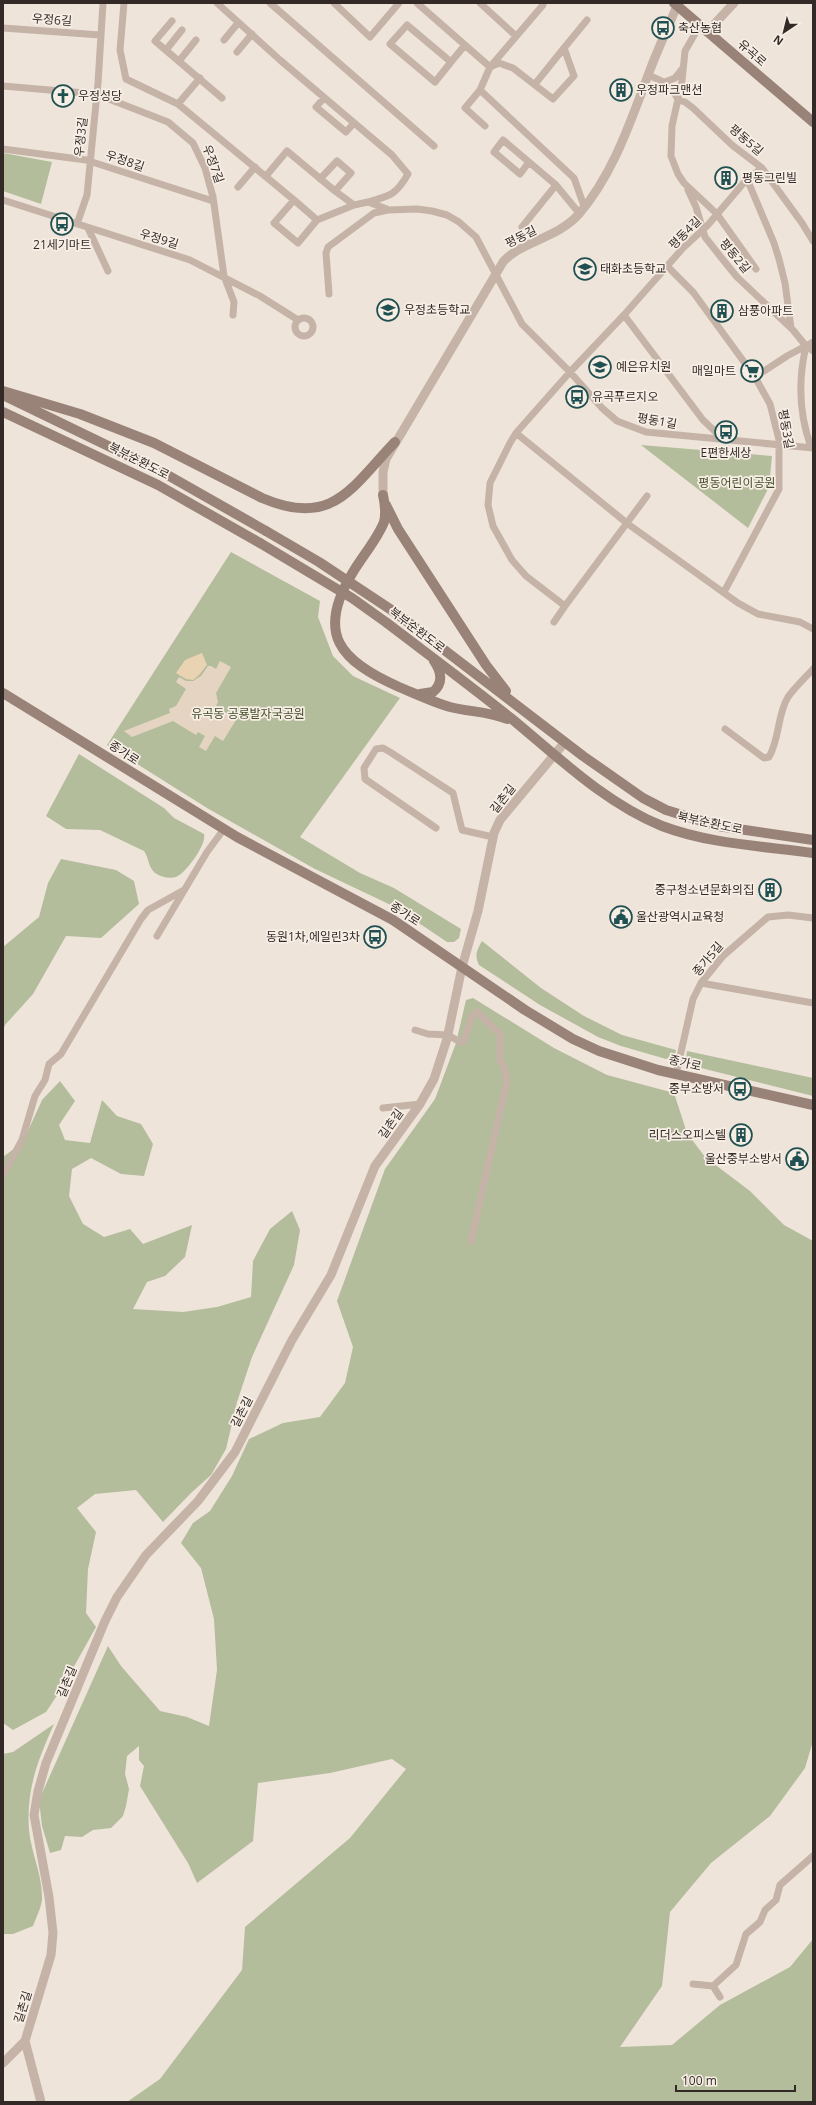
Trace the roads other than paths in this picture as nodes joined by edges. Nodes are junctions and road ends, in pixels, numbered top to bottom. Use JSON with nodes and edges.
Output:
{"nodes":[{"id":1,"x":103,"y":3,"type":"edge"},
{"id":2,"x":124,"y":3,"type":"edge"},
{"id":3,"x":217,"y":3,"type":"edge"},
{"id":4,"x":270,"y":3,"type":"edge"},
{"id":5,"x":334,"y":3,"type":"edge"},
{"id":6,"x":399,"y":3,"type":"edge"},
{"id":7,"x":417,"y":3,"type":"edge"},
{"id":8,"x":480,"y":3,"type":"edge"},
{"id":9,"x":542,"y":3,"type":"edge"},
{"id":10,"x":734,"y":3,"type":"edge"},
{"id":11,"x":676,"y":4,"type":"edge"},
{"id":12,"x":587,"y":20,"type":"dead end"},
{"id":13,"x":172,"y":21,"type":"dead end"},
{"id":14,"x":238,"y":23,"type":"junction"},
{"id":15,"x":3,"y":28,"type":"edge"},
{"id":16,"x":703,"y":28,"type":"junction"},
{"id":17,"x":182,"y":30,"type":"dead end"},
{"id":18,"x":252,"y":34,"type":"junction"},
{"id":19,"x":100,"y":35,"type":"junction"},
{"id":20,"x":516,"y":36,"type":"junction"},
{"id":21,"x":196,"y":40,"type":"dead end"},
{"id":22,"x":224,"y":40,"type":"dead end"},
{"id":23,"x":465,"y":45,"type":"junction"},
{"id":24,"x":564,"y":48,"type":"junction"},
{"id":25,"x":166,"y":50,"type":"junction"},
{"id":26,"x":237,"y":52,"type":"dead end"},
{"id":27,"x":179,"y":61,"type":"junction"},
{"id":28,"x":451,"y":62,"type":"junction"},
{"id":29,"x":684,"y":66,"type":"junction"},
{"id":30,"x":490,"y":67,"type":"junction"},
{"id":31,"x":648,"y":75,"type":"junction"},
{"id":32,"x":200,"y":78,"type":"junction"},
{"id":33,"x":665,"y":82,"type":"junction"},
{"id":34,"x":535,"y":84,"type":"junction"},
{"id":35,"x":3,"y":86,"type":"edge"},
{"id":36,"x":480,"y":90,"type":"junction"},
{"id":37,"x":96,"y":94,"type":"junction"},
{"id":38,"x":222,"y":98,"type":"dead end"},
{"id":39,"x":324,"y":98,"type":"junction"},
{"id":40,"x":678,"y":100,"type":"junction"},
{"id":41,"x":178,"y":104,"type":"junction"},
{"id":42,"x":811,"y":118,"type":"edge"},
{"id":43,"x":354,"y":123,"type":"junction"},
{"id":44,"x":485,"y":126,"type":"dead end"},
{"id":45,"x":434,"y":146,"type":"dead end"},
{"id":46,"x":3,"y":150,"type":"edge"},
{"id":47,"x":90,"y":161,"type":"junction"},
{"id":48,"x":529,"y":162,"type":"junction"},
{"id":49,"x":255,"y":167,"type":"junction"},
{"id":50,"x":762,"y":168,"type":"junction"},
{"id":51,"x":266,"y":176,"type":"junction"},
{"id":52,"x":320,"y":179,"type":"junction"},
{"id":53,"x":747,"y":180,"type":"junction"},
{"id":54,"x":684,"y":183,"type":"junction"},
{"id":55,"x":556,"y":185,"type":"junction"},
{"id":56,"x":238,"y":187,"type":"dead end"},
{"id":57,"x":335,"y":191,"type":"junction"},
{"id":58,"x":3,"y":200,"type":"edge"},
{"id":59,"x":294,"y":200,"type":"junction"},
{"id":60,"x":213,"y":201,"type":"junction"},
{"id":61,"x":368,"y":202,"type":"junction"},
{"id":62,"x":354,"y":205,"type":"junction"},
{"id":63,"x":388,"y":210,"type":"junction"},
{"id":64,"x":582,"y":210,"type":"junction"},
{"id":65,"x":717,"y":214,"type":"junction"},
{"id":66,"x":317,"y":220,"type":"junction"},
{"id":67,"x":76,"y":224,"type":"junction"},
{"id":68,"x":522,"y":226,"type":"dead end"},
{"id":69,"x":88,"y":228,"type":"junction"},
{"id":70,"x":702,"y":231,"type":"junction"},
{"id":71,"x":813,"y":241,"type":"edge"},
{"id":72,"x":667,"y":266,"type":"junction"},
{"id":73,"x":756,"y":269,"type":"dead end"},
{"id":74,"x":108,"y":271,"type":"dead end"},
{"id":75,"x":224,"y":276,"type":"junction"},
{"id":76,"x":495,"y":276,"type":"junction"},
{"id":77,"x":329,"y":294,"type":"dead end"},
{"id":78,"x":233,"y":314,"type":"dead end"},
{"id":79,"x":624,"y":315,"type":"junction"},
{"id":80,"x":298,"y":320,"type":"dead end"},
{"id":81,"x":791,"y":328,"type":"junction"},
{"id":82,"x":813,"y":342,"type":"edge"},
{"id":83,"x":806,"y":346,"type":"junction"},
{"id":84,"x":813,"y":351,"type":"edge"},
{"id":85,"x":570,"y":372,"type":"junction"},
{"id":86,"x":755,"y":377,"type":"junction"},
{"id":87,"x":3,"y":391,"type":"edge"},
{"id":88,"x":3,"y":396,"type":"edge"},
{"id":89,"x":3,"y":412,"type":"edge"},
{"id":90,"x":516,"y":433,"type":"junction"},
{"id":91,"x":723,"y":439,"type":"junction"},
{"id":92,"x":395,"y":442,"type":"junction"},
{"id":93,"x":779,"y":443,"type":"junction"},
{"id":94,"x":812,"y":447,"type":"edge"},
{"id":95,"x":384,"y":495,"type":"junction"},
{"id":96,"x":647,"y":496,"type":"dead end"},
{"id":97,"x":628,"y":524,"type":"junction"},
{"id":98,"x":724,"y":592,"type":"junction"},
{"id":99,"x":565,"y":606,"type":"junction"},
{"id":100,"x":554,"y":622,"type":"dead end"},
{"id":101,"x":813,"y":629,"type":"edge"},
{"id":102,"x":430,"y":655,"type":"junction"},
{"id":103,"x":813,"y":669,"type":"edge"},
{"id":104,"x":3,"y":693,"type":"edge"},
{"id":105,"x":414,"y":693,"type":"junction"},
{"id":106,"x":519,"y":706,"type":"junction"},
{"id":107,"x":520,"y":726,"type":"junction"},
{"id":108,"x":724,"y":728,"type":"dead end"},
{"id":109,"x":565,"y":742,"type":"junction"},
{"id":110,"x":555,"y":754,"type":"junction"},
{"id":111,"x":451,"y":815,"type":"dead end"},
{"id":112,"x":459,"y":820,"type":"junction"},
{"id":113,"x":436,"y":828,"type":"dead end"},
{"id":114,"x":224,"y":829,"type":"junction"},
{"id":115,"x":493,"y":837,"type":"junction"},
{"id":116,"x":813,"y":840,"type":"edge"},
{"id":117,"x":813,"y":853,"type":"edge"},
{"id":118,"x":184,"y":890,"type":"junction"},
{"id":119,"x":813,"y":918,"type":"edge"},
{"id":120,"x":157,"y":936,"type":"dead end"},
{"id":121,"x":462,"y":967,"type":"junction"},
{"id":122,"x":701,"y":983,"type":"junction"},
{"id":123,"x":813,"y":1003,"type":"edge"},
{"id":124,"x":415,"y":1030,"type":"dead end"},
{"id":125,"x":448,"y":1035,"type":"junction"},
{"id":126,"x":676,"y":1074,"type":"junction"},
{"id":127,"x":420,"y":1104,"type":"junction"},
{"id":128,"x":813,"y":1105,"type":"edge"},
{"id":129,"x":383,"y":1108,"type":"dead end"},
{"id":130,"x":3,"y":1175,"type":"edge"},
{"id":131,"x":471,"y":1241,"type":"dead end"},
{"id":132,"x":813,"y":1856,"type":"edge"},
{"id":133,"x":693,"y":1984,"type":"dead end"},
{"id":134,"x":713,"y":1986,"type":"junction"},
{"id":135,"x":720,"y":1997,"type":"dead end"},
{"id":136,"x":26,"y":2040,"type":"junction"},
{"id":137,"x":3,"y":2062,"type":"edge"},
{"id":138,"x":41,"y":2102,"type":"edge"}],
"edges":[{"from":1,"to":19,"type":"street","name":"우정3길"},
{"from":2,"to":41,"type":"street"},
{"from":3,"to":14,"type":"street"},
{"from":4,"to":45,"type":"street"},
{"from":5,"to":6,"type":"street"},
{"from":7,"to":23,"type":"street"},
{"from":8,"to":20,"type":"street"},
{"from":9,"to":20,"type":"street"},
{"from":10,"to":16,"type":"street"},
{"from":11,"to":16,"type":"main road","name":"유곡로"},
{"from":11,"to":31,"type":"street","name":"평동길"},
{"from":12,"to":24,"type":"street"},
{"from":13,"to":25,"type":"street"},
{"from":14,"to":18,"type":"street"},
{"from":14,"to":22,"type":"street"},
{"from":15,"to":19,"type":"street","name":"우정6길"},
{"from":16,"to":29,"type":"street","name":"평동2길"},
{"from":16,"to":42,"type":"main road","name":"유곡로"},
{"from":17,"to":25,"type":"street"},
{"from":18,"to":26,"type":"street"},
{"from":18,"to":39,"type":"street"},
{"from":19,"to":37,"type":"street","name":"우정3길"},
{"from":20,"to":30,"type":"street"},
{"from":21,"to":27,"type":"street"},
{"from":23,"to":28,"type":"street"},
{"from":23,"to":30,"type":"street"},
{"from":24,"to":34,"type":"street"},
{"from":24,"to":34,"type":"street"},
{"from":25,"to":27,"type":"street"},
{"from":27,"to":32,"type":"street"},
{"from":28,"to":28,"type":"street"},
{"from":29,"to":33,"type":"street"},
{"from":29,"to":40,"type":"street","name":"평동2길"},
{"from":30,"to":34,"type":"street"},
{"from":30,"to":36,"type":"street"},
{"from":31,"to":33,"type":"street"},
{"from":31,"to":64,"type":"street","name":"평동길"},
{"from":32,"to":38,"type":"street"},
{"from":32,"to":41,"type":"street"},
{"from":33,"to":40,"type":"street","name":"평동5길"},
{"from":35,"to":37,"type":"street","name":"우정7길"},
{"from":36,"to":44,"type":"street"},
{"from":36,"to":64,"type":"street"},
{"from":37,"to":47,"type":"street","name":"우정3길"},
{"from":37,"to":60,"type":"street","name":"우정7길"},
{"from":39,"to":43,"type":"street"},
{"from":39,"to":43,"type":"street"},
{"from":40,"to":50,"type":"street","name":"평동5길"},
{"from":40,"to":54,"type":"street","name":"평동2길"},
{"from":41,"to":49,"type":"street"},
{"from":43,"to":61,"type":"street"},
{"from":46,"to":47,"type":"street","name":"우정8길"},
{"from":47,"to":60,"type":"street","name":"우정8길"},
{"from":47,"to":67,"type":"street","name":"우정3길"},
{"from":48,"to":48,"type":"street"},
{"from":48,"to":55,"type":"street"},
{"from":49,"to":51,"type":"street"},
{"from":49,"to":56,"type":"street"},
{"from":50,"to":53,"type":"street","name":"평동4길"},
{"from":50,"to":71,"type":"street","name":"평동5길"},
{"from":51,"to":52,"type":"street"},
{"from":51,"to":59,"type":"street"},
{"from":52,"to":57,"type":"street"},
{"from":52,"to":57,"type":"street"},
{"from":53,"to":65,"type":"street","name":"평동4길"},
{"from":53,"to":81,"type":"street"},
{"from":54,"to":65,"type":"street","name":"평동2길"},
{"from":54,"to":70,"type":"street","name":"평동2길"},
{"from":55,"to":64,"type":"street"},
{"from":55,"to":68,"type":"street"},
{"from":57,"to":62,"type":"street"},
{"from":58,"to":67,"type":"street","name":"우정9길"},
{"from":59,"to":66,"type":"street"},
{"from":59,"to":66,"type":"street"},
{"from":60,"to":75,"type":"street","name":"우정7길"},
{"from":61,"to":62,"type":"street"},
{"from":61,"to":63,"type":"street"},
{"from":62,"to":66,"type":"street"},
{"from":63,"to":76,"type":"street","name":"평동1길"},
{"from":63,"to":77,"type":"street"},
{"from":64,"to":76,"type":"street","name":"평동길"},
{"from":65,"to":70,"type":"street","name":"평동4길"},
{"from":65,"to":73,"type":"street","name":"평동2길"},
{"from":67,"to":69,"type":"street","name":"우정9길"},
{"from":69,"to":74,"type":"street"},
{"from":69,"to":75,"type":"street","name":"우정9길"},
{"from":70,"to":72,"type":"street","name":"평동4길"},
{"from":70,"to":81,"type":"street","name":"평동2길"},
{"from":72,"to":79,"type":"street","name":"평동4길"},
{"from":72,"to":86,"type":"street","name":"평동3길"},
{"from":75,"to":78,"type":"street","name":"우정7길"},
{"from":75,"to":80,"type":"street","name":"우정9길"},
{"from":76,"to":85,"type":"street","name":"평동1길"},
{"from":76,"to":92,"type":"street","name":"평동길"},
{"from":79,"to":85,"type":"street","name":"평동4길"},
{"from":79,"to":91,"type":"street"},
{"from":81,"to":83,"type":"street","name":"평동2길"},
{"from":82,"to":83,"type":"street"},
{"from":83,"to":84,"type":"street","name":"평동2길"},
{"from":83,"to":86,"type":"street"},
{"from":83,"to":94,"type":"street"},
{"from":85,"to":90,"type":"street","name":"평동4길"},
{"from":85,"to":91,"type":"street","name":"평동1길"},
{"from":86,"to":93,"type":"street","name":"평동3길"},
{"from":87,"to":92,"type":"main road"},
{"from":88,"to":106,"type":"main road","name":"북부순환도로","bridge":true},
{"from":89,"to":102,"type":"main road","name":"북부순환도로","bridge":true},
{"from":90,"to":97,"type":"street"},
{"from":90,"to":99,"type":"street","name":"평동4길"},
{"from":91,"to":93,"type":"street","name":"평동1길"},
{"from":92,"to":95,"type":"street","name":"평동길"},
{"from":93,"to":94,"type":"street","name":"평동1길"},
{"from":93,"to":98,"type":"street","name":"평동3길"},
{"from":95,"to":105,"type":"main road"},
{"from":95,"to":106,"type":"main road"},
{"from":96,"to":97,"type":"street"},
{"from":97,"to":98,"type":"street"},
{"from":97,"to":99,"type":"street"},
{"from":98,"to":101,"type":"street"},
{"from":99,"to":100,"type":"street"},
{"from":102,"to":105,"type":"main road"},
{"from":102,"to":107,"type":"main road","name":"북부순환도로"},
{"from":103,"to":108,"type":"street"},
{"from":104,"to":114,"type":"main road","name":"종가로"},
{"from":105,"to":107,"type":"main road"},
{"from":106,"to":109,"type":"main road","name":"북부순환도로"},
{"from":107,"to":110,"type":"main road","name":"북부순환도로"},
{"from":109,"to":110,"type":"street","name":"길촌길"},
{"from":109,"to":116,"type":"main road","name":"북부순환도로"},
{"from":110,"to":115,"type":"street","name":"길촌길"},
{"from":110,"to":117,"type":"main road","name":"북부순환도로"},
{"from":111,"to":112,"type":"street"},
{"from":112,"to":113,"type":"street"},
{"from":112,"to":115,"type":"street"},
{"from":114,"to":118,"type":"street"},
{"from":114,"to":121,"type":"main road","name":"종가로"},
{"from":115,"to":121,"type":"street","name":"길촌길"},
{"from":118,"to":120,"type":"street"},
{"from":118,"to":130,"type":"street"},
{"from":119,"to":122,"type":"street","name":"종가5길"},
{"from":121,"to":125,"type":"street","name":"길촌길"},
{"from":121,"to":126,"type":"main road","name":"종가로"},
{"from":122,"to":123,"type":"street"},
{"from":122,"to":126,"type":"street","name":"종가5길"},
{"from":124,"to":125,"type":"street"},
{"from":125,"to":127,"type":"street","name":"길촌길"},
{"from":125,"to":131,"type":"street"},
{"from":126,"to":128,"type":"main road","name":"종가로"},
{"from":127,"to":129,"type":"street"},
{"from":127,"to":136,"type":"street","name":"길촌길"},
{"from":132,"to":134,"type":"street"},
{"from":133,"to":134,"type":"street"},
{"from":134,"to":135,"type":"street"},
{"from":136,"to":137,"type":"street"},
{"from":136,"to":138,"type":"street","name":"길촌길"}]}
